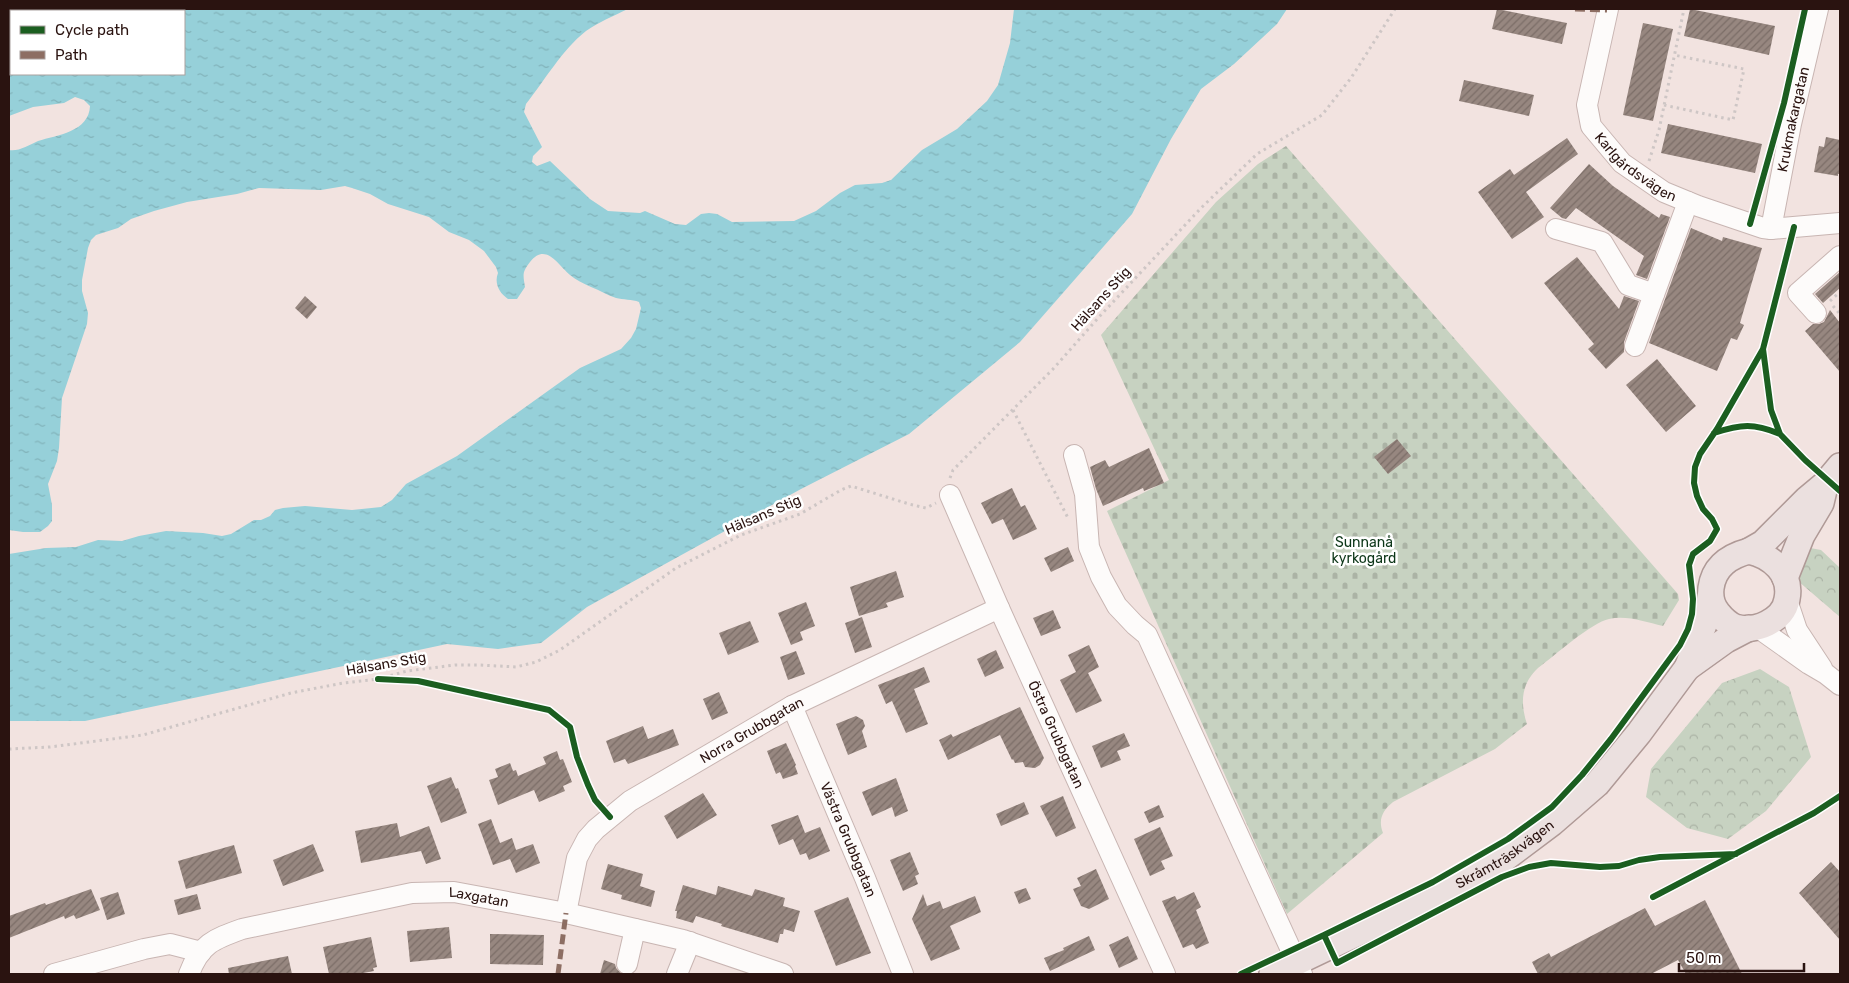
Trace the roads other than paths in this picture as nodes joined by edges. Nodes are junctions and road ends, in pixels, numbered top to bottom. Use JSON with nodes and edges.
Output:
{"nodes":[{"id":1,"x":1608,"y":9,"type":"edge"},
{"id":2,"x":1818,"y":9,"type":"edge"},
{"id":3,"x":1688,"y":202,"type":"junction"},
{"id":4,"x":1840,"y":223,"type":"edge"},
{"id":5,"x":1556,"y":229,"type":"dead end"},
{"id":6,"x":1771,"y":229,"type":"junction"},
{"id":7,"x":1840,"y":256,"type":"edge"},
{"id":8,"x":1654,"y":294,"type":"junction"},
{"id":9,"x":1816,"y":313,"type":"dead end"},
{"id":10,"x":1635,"y":346,"type":"dead end"},
{"id":11,"x":1074,"y":455,"type":"dead end"},
{"id":12,"x":1833,"y":475,"type":"edge"},
{"id":13,"x":950,"y":495,"type":"road end"},
{"id":14,"x":1749,"y":551,"type":"junction"},
{"id":15,"x":1786,"y":589,"type":"junction"},
{"id":16,"x":1710,"y":597,"type":"junction"},
{"id":17,"x":998,"y":608,"type":"junction"},
{"id":18,"x":1753,"y":628,"type":"junction"},
{"id":19,"x":1687,"y":668,"type":"junction"},
{"id":20,"x":1833,"y":680,"type":"edge"},
{"id":21,"x":792,"y":706,"type":"junction"},
{"id":22,"x":566,"y":913,"type":"junction"},
{"id":23,"x":635,"y":929,"type":"junction"},
{"id":24,"x":690,"y":942,"type":"junction"},
{"id":25,"x":202,"y":952,"type":"junction"},
{"id":26,"x":627,"y":964,"type":"dead end"},
{"id":27,"x":1299,"y":968,"type":"edge"},
{"id":28,"x":54,"y":974,"type":"edge"},
{"id":29,"x":189,"y":974,"type":"edge"},
{"id":30,"x":677,"y":974,"type":"edge"},
{"id":31,"x":783,"y":974,"type":"edge"},
{"id":32,"x":902,"y":974,"type":"edge"},
{"id":33,"x":1165,"y":974,"type":"edge"},
{"id":34,"x":1272,"y":974,"type":"edge"}],
"edges":[{"from":1,"to":3,"type":"street","name":"Karlgårdsvägen"},
{"from":2,"to":6,"type":"street","name":"Krukmakargatan"},
{"from":3,"to":6,"type":"street","name":"Karlgårdsvägen"},
{"from":3,"to":8,"type":"street"},
{"from":4,"to":6,"type":"street"},
{"from":5,"to":8,"type":"street"},
{"from":7,"to":9,"type":"street"},
{"from":8,"to":10,"type":"street"},
{"from":11,"to":27,"type":"street"},
{"from":12,"to":14,"type":"main road"},
{"from":12,"to":15,"type":"main road"},
{"from":13,"to":17,"type":"street","name":"Östra Grubbgatan"},
{"from":14,"to":15,"type":"main road"},
{"from":14,"to":16,"type":"main road"},
{"from":15,"to":18,"type":"main road"},
{"from":15,"to":20,"type":"street"},
{"from":16,"to":18,"type":"main road"},
{"from":16,"to":19,"type":"main road","name":"Skråmträskvägen"},
{"from":17,"to":21,"type":"street","name":"Norra Grubbgatan"},
{"from":17,"to":33,"type":"street","name":"Östra Grubbgatan"},
{"from":18,"to":19,"type":"main road","name":"Skråmträskvägen"},
{"from":18,"to":20,"type":"street"},
{"from":19,"to":27,"type":"main road","name":"Skråmträskvägen"},
{"from":21,"to":22,"type":"street","name":"Norra Grubbgatan"},
{"from":21,"to":32,"type":"street","name":"Västra Grubbgatan"},
{"from":22,"to":23,"type":"street","name":"Laxgatan"},
{"from":22,"to":25,"type":"street","name":"Laxgatan"},
{"from":23,"to":24,"type":"street","name":"Laxgatan"},
{"from":23,"to":26,"type":"street"},
{"from":24,"to":30,"type":"street"},
{"from":24,"to":31,"type":"street","name":"Laxgatan"},
{"from":25,"to":28,"type":"street"},
{"from":25,"to":29,"type":"street","name":"Laxgatan"},
{"from":27,"to":34,"type":"main road","name":"Skråmträskvägen"}]}
